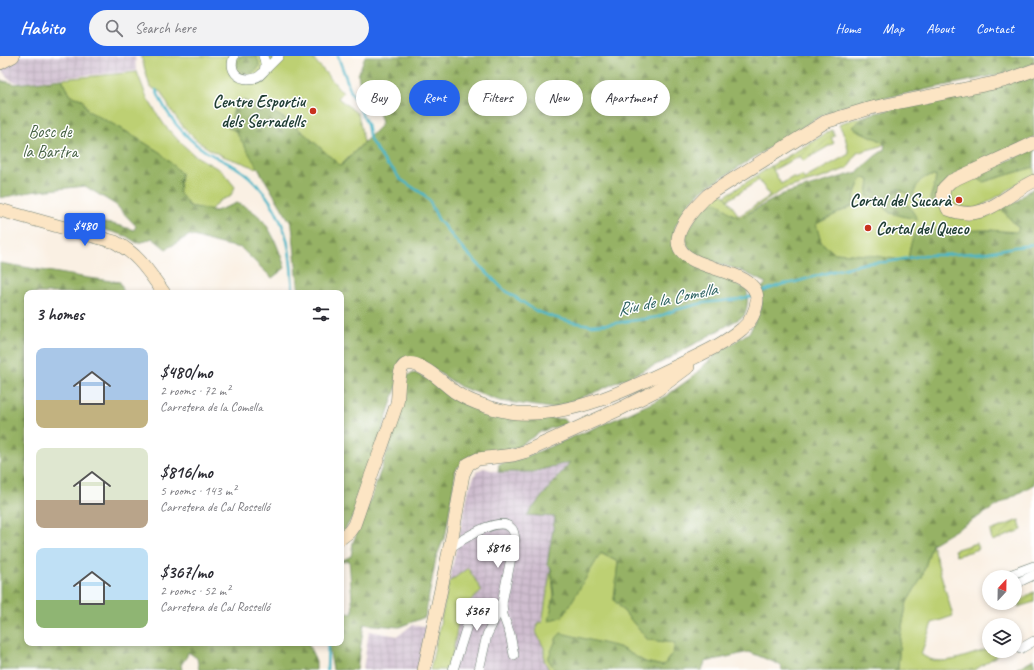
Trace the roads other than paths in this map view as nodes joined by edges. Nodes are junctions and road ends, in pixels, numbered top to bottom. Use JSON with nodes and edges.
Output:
{"nodes":[{"id":1,"x":13,"y":56,"type":"edge"},
{"id":2,"x":234,"y":56,"type":"edge"},
{"id":3,"x":263,"y":56,"type":"edge"},
{"id":4,"x":279,"y":56,"type":"edge"},
{"id":5,"x":0,"y":63,"type":"edge"},
{"id":6,"x":1034,"y":70,"type":"edge"},
{"id":7,"x":261,"y":74,"type":"junction"},
{"id":8,"x":1034,"y":143,"type":"edge"},
{"id":9,"x":1034,"y":181,"type":"edge"},
{"id":10,"x":0,"y":210,"type":"edge"},
{"id":11,"x":162,"y":290,"type":"edge"},
{"id":12,"x":702,"y":354,"type":"junction"},
{"id":13,"x":344,"y":536,"type":"edge"},
{"id":14,"x":449,"y":548,"type":"junction"},
{"id":15,"x":1034,"y":566,"type":"edge"},
{"id":16,"x":1022,"y":570,"type":"edge"},
{"id":17,"x":1034,"y":575,"type":"edge"},
{"id":18,"x":1022,"y":581,"type":"edge"},
{"id":19,"x":502,"y":603,"type":"junction"},
{"id":20,"x":1034,"y":641,"type":"edge"},
{"id":21,"x":1022,"y":648,"type":"edge"},
{"id":22,"x":514,"y":655,"type":"dead end"},
{"id":23,"x":424,"y":670,"type":"edge"},
{"id":24,"x":454,"y":670,"type":"edge"},
{"id":25,"x":479,"y":670,"type":"edge"}],
"edges":[{"from":1,"to":5,"type":"main road"},
{"from":2,"to":7,"type":"street"},
{"from":3,"to":7,"type":"street"},
{"from":4,"to":7,"type":"street"},
{"from":6,"to":12,"type":"main road"},
{"from":8,"to":9,"type":"main road"},
{"from":10,"to":11,"type":"main road"},
{"from":12,"to":13,"type":"main road"},
{"from":12,"to":14,"type":"main road"},
{"from":14,"to":19,"type":"street"},
{"from":14,"to":23,"type":"main road"},
{"from":15,"to":16,"type":"street"},
{"from":17,"to":18,"type":"street"},
{"from":19,"to":22,"type":"street"},
{"from":19,"to":24,"type":"street"},
{"from":19,"to":25,"type":"street"},
{"from":20,"to":21,"type":"street"}]}
